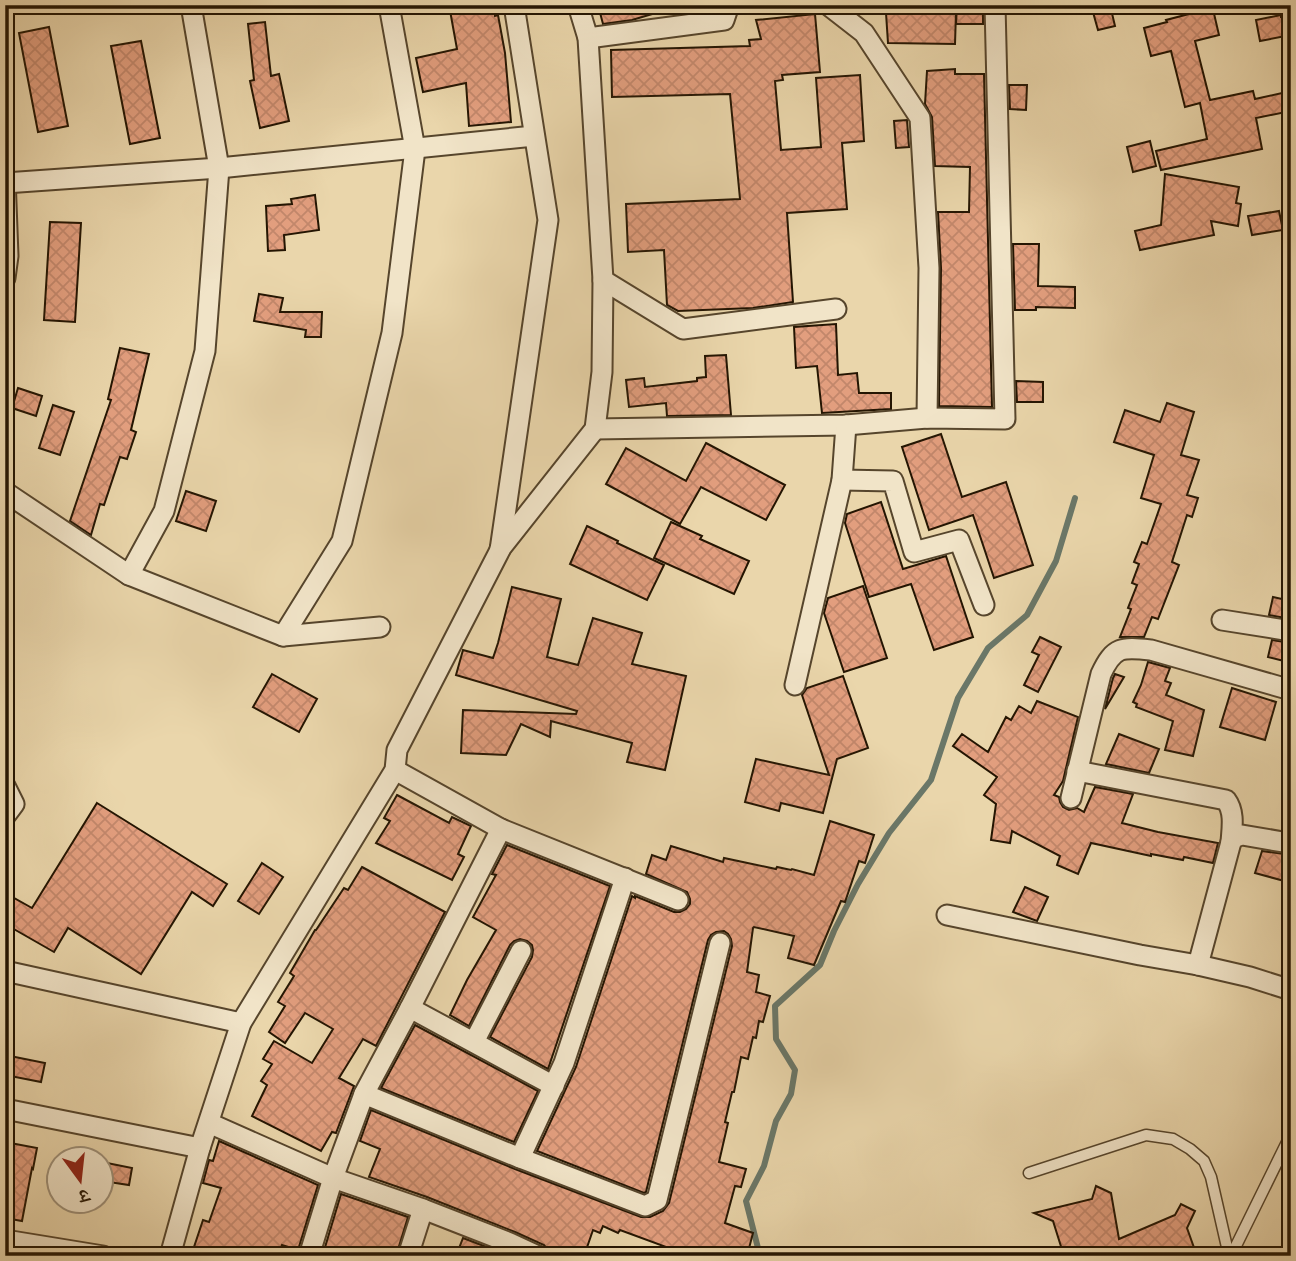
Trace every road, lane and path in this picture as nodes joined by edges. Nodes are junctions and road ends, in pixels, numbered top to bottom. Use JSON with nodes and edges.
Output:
{"nodes":[{"id":1,"x":191,"y":5,"type":"edge"},
{"id":2,"x":388,"y":5,"type":"edge"},
{"id":3,"x":514,"y":5,"type":"edge"},
{"id":4,"x":578,"y":5,"type":"edge"},
{"id":5,"x":729,"y":5,"type":"edge"},
{"id":6,"x":828,"y":5,"type":"edge"},
{"id":7,"x":995,"y":5,"type":"edge"},
{"id":8,"x":589,"y":38,"type":"junction"},
{"id":9,"x":534,"y":136,"type":"junction"},
{"id":10,"x":415,"y":149,"type":"junction"},
{"id":11,"x":219,"y":168,"type":"junction"},
{"id":12,"x":6,"y":181,"type":"edge"},
{"id":13,"x":5,"y":278,"type":"edge"},
{"id":14,"x":603,"y":280,"type":"junction"},
{"id":15,"x":836,"y":309,"type":"dead end"},
{"id":16,"x":927,"y":418,"type":"junction"},
{"id":17,"x":846,"y":425,"type":"junction"},
{"id":18,"x":595,"y":429,"type":"junction"},
{"id":19,"x":842,"y":480,"type":"junction"},
{"id":20,"x":5,"y":492,"type":"edge"},
{"id":21,"x":500,"y":550,"type":"junction"},
{"id":22,"x":129,"y":575,"type":"junction"},
{"id":23,"x":984,"y":605,"type":"dead end"},
{"id":24,"x":1222,"y":620,"type":"dead end"},
{"id":25,"x":380,"y":626,"type":"dead end"},
{"id":26,"x":1291,"y":631,"type":"edge"},
{"id":27,"x":283,"y":636,"type":"junction"},
{"id":28,"x":795,"y":685,"type":"dead end"},
{"id":29,"x":1291,"y":690,"type":"edge"},
{"id":30,"x":395,"y":770,"type":"junction"},
{"id":31,"x":1077,"y":771,"type":"junction"},
{"id":32,"x":5,"y":786,"type":"edge"},
{"id":33,"x":1071,"y":798,"type":"dead end"},
{"id":34,"x":5,"y":816,"type":"edge"},
{"id":35,"x":501,"y":829,"type":"junction"},
{"id":36,"x":1231,"y":842,"type":"junction"},
{"id":37,"x":1289,"y":843,"type":"edge"},
{"id":38,"x":625,"y":878,"type":"junction"},
{"id":39,"x":678,"y":900,"type":"dead end"},
{"id":40,"x":947,"y":915,"type":"dead end"},
{"id":41,"x":720,"y":943,"type":"dead end"},
{"id":42,"x":521,"y":951,"type":"dead end"},
{"id":43,"x":1198,"y":965,"type":"junction"},
{"id":44,"x":5,"y":971,"type":"edge"},
{"id":45,"x":1291,"y":990,"type":"edge"},
{"id":46,"x":410,"y":1008,"type":"junction"},
{"id":47,"x":241,"y":1023,"type":"junction"},
{"id":48,"x":474,"y":1042,"type":"junction"},
{"id":49,"x":554,"y":1086,"type":"junction"},
{"id":50,"x":364,"y":1094,"type":"junction"},
{"id":51,"x":5,"y":1109,"type":"edge"},
{"id":52,"x":209,"y":1123,"type":"junction"},
{"id":53,"x":1291,"y":1134,"type":"edge"},
{"id":54,"x":200,"y":1149,"type":"junction"},
{"id":55,"x":520,"y":1158,"type":"junction"},
{"id":56,"x":1029,"y":1173,"type":"dead end"},
{"id":57,"x":333,"y":1178,"type":"junction"},
{"id":58,"x":423,"y":1209,"type":"junction"},
{"id":59,"x":5,"y":1240,"type":"edge"},
{"id":60,"x":508,"y":1249,"type":"edge"},
{"id":61,"x":103,"y":1256,"type":"edge"},
{"id":62,"x":170,"y":1256,"type":"edge"},
{"id":63,"x":309,"y":1256,"type":"edge"},
{"id":64,"x":408,"y":1256,"type":"edge"},
{"id":65,"x":538,"y":1256,"type":"edge"},
{"id":66,"x":1230,"y":1256,"type":"edge"}],
"edges":[{"from":1,"to":11,"type":"street"},
{"from":2,"to":10,"type":"street"},
{"from":3,"to":9,"type":"street"},
{"from":4,"to":8,"type":"street"},
{"from":5,"to":8,"type":"street"},
{"from":6,"to":16,"type":"street"},
{"from":7,"to":16,"type":"street"},
{"from":8,"to":14,"type":"street"},
{"from":9,"to":10,"type":"street"},
{"from":9,"to":21,"type":"street"},
{"from":10,"to":11,"type":"street"},
{"from":10,"to":27,"type":"street"},
{"from":11,"to":12,"type":"street"},
{"from":11,"to":22,"type":"street"},
{"from":12,"to":13,"type":"street"},
{"from":14,"to":15,"type":"street"},
{"from":14,"to":18,"type":"street"},
{"from":16,"to":17,"type":"street"},
{"from":17,"to":18,"type":"street"},
{"from":17,"to":19,"type":"street"},
{"from":18,"to":21,"type":"street"},
{"from":19,"to":23,"type":"street"},
{"from":19,"to":28,"type":"street"},
{"from":20,"to":22,"type":"street"},
{"from":21,"to":30,"type":"street"},
{"from":22,"to":27,"type":"street"},
{"from":24,"to":26,"type":"street"},
{"from":25,"to":27,"type":"street"},
{"from":29,"to":31,"type":"street"},
{"from":30,"to":35,"type":"street"},
{"from":30,"to":47,"type":"street"},
{"from":31,"to":33,"type":"street"},
{"from":31,"to":36,"type":"street"},
{"from":32,"to":34,"type":"street"},
{"from":35,"to":38,"type":"street"},
{"from":35,"to":46,"type":"street"},
{"from":36,"to":37,"type":"street"},
{"from":36,"to":43,"type":"street"},
{"from":38,"to":39,"type":"street"},
{"from":38,"to":49,"type":"street"},
{"from":40,"to":43,"type":"street"},
{"from":41,"to":55,"type":"street"},
{"from":42,"to":48,"type":"street"},
{"from":43,"to":45,"type":"street"},
{"from":44,"to":47,"type":"street"},
{"from":46,"to":48,"type":"street"},
{"from":46,"to":50,"type":"street"},
{"from":47,"to":52,"type":"street"},
{"from":48,"to":49,"type":"street"},
{"from":49,"to":55,"type":"street"},
{"from":50,"to":55,"type":"street"},
{"from":50,"to":57,"type":"street"},
{"from":51,"to":54,"type":"street"},
{"from":52,"to":54,"type":"street"},
{"from":52,"to":57,"type":"street"},
{"from":53,"to":66,"type":"lane"},
{"from":54,"to":62,"type":"street"},
{"from":56,"to":66,"type":"lane"},
{"from":57,"to":58,"type":"street"},
{"from":57,"to":63,"type":"street"},
{"from":58,"to":60,"type":"street"},
{"from":58,"to":64,"type":"street"},
{"from":59,"to":61,"type":"street"},
{"from":60,"to":65,"type":"street"}]}
